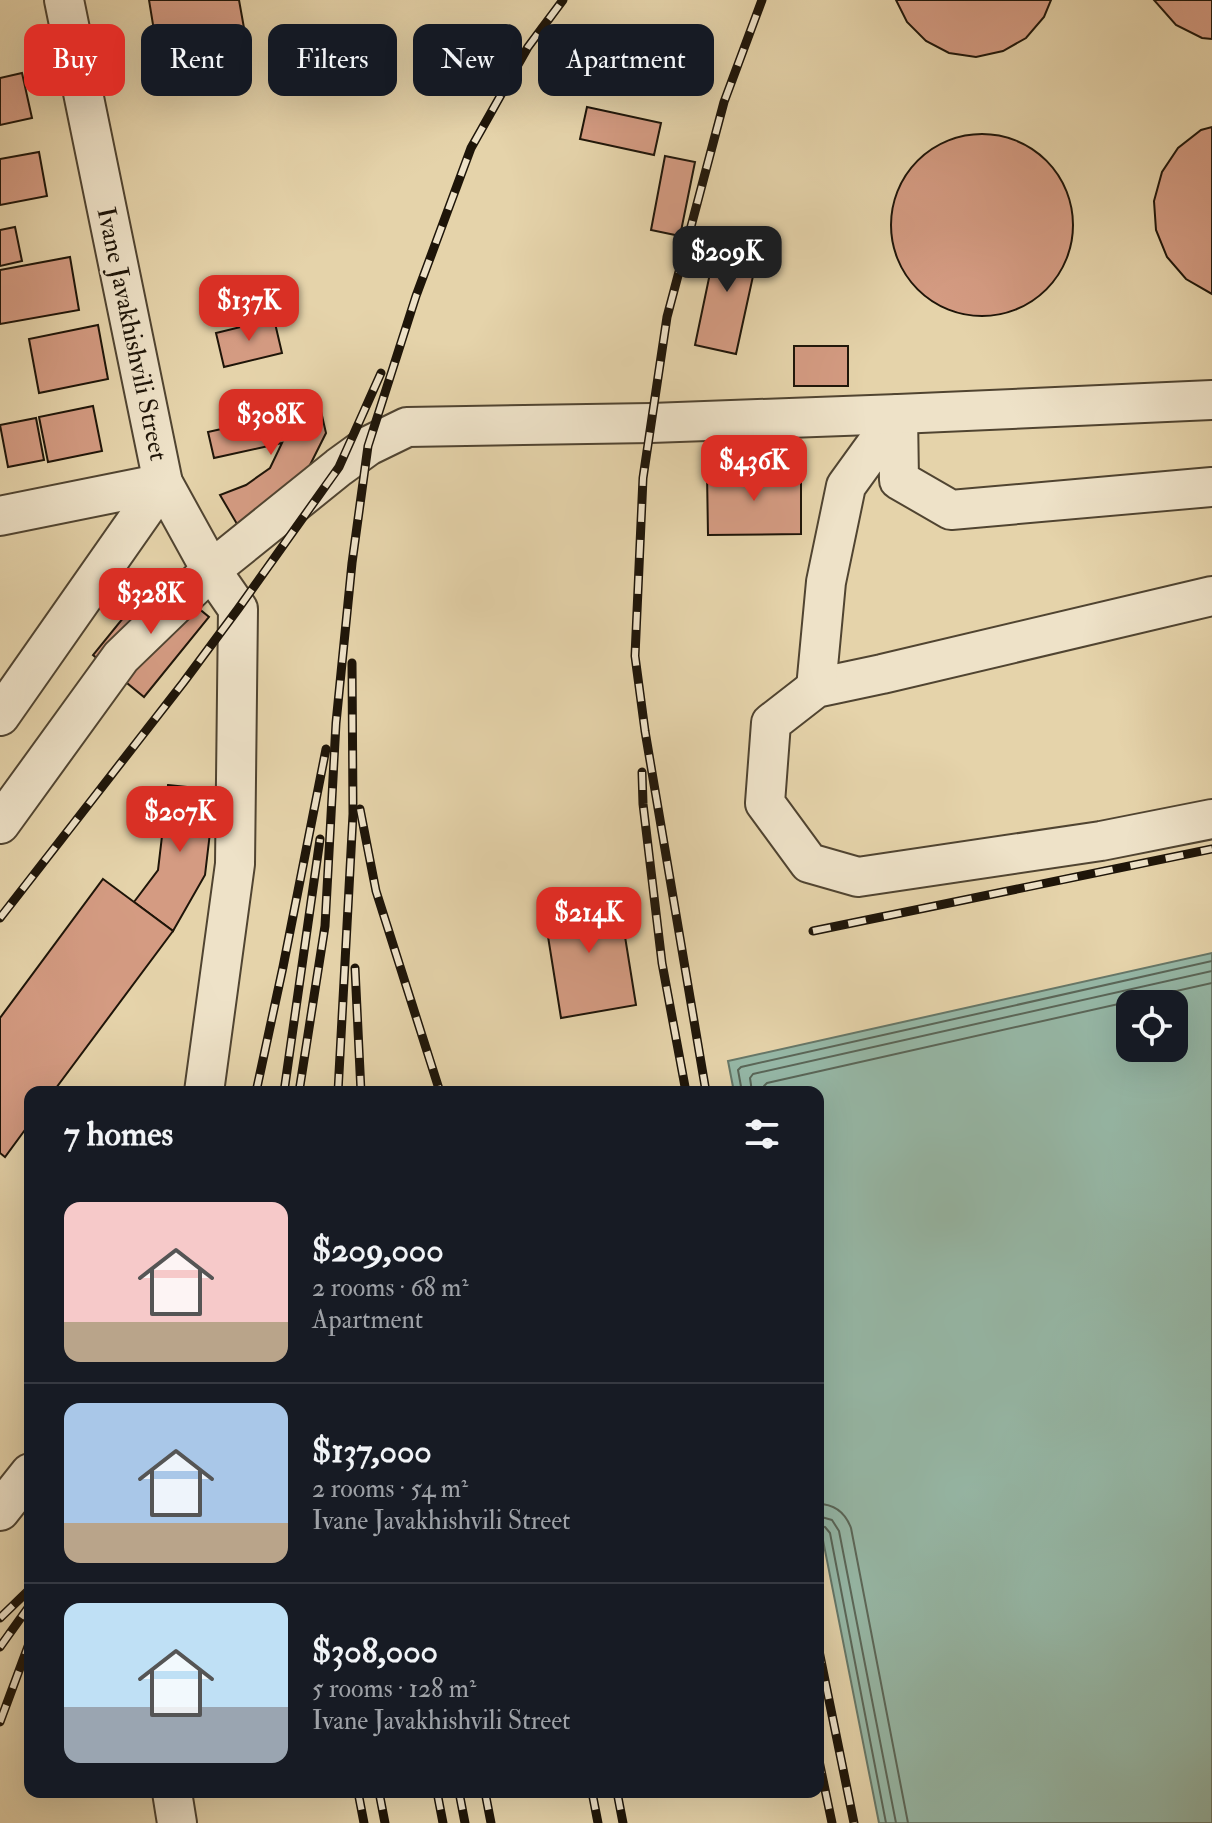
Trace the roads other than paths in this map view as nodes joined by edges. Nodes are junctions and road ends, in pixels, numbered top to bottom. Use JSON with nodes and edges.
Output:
{"nodes":[{"id":1,"x":64,"y":0,"type":"edge"},
{"id":2,"x":1212,"y":400,"type":"edge"},
{"id":3,"x":898,"y":414,"type":"junction"},
{"id":4,"x":163,"y":483,"type":"junction"},
{"id":5,"x":1212,"y":487,"type":"edge"},
{"id":6,"x":0,"y":516,"type":"edge"},
{"id":7,"x":211,"y":570,"type":"junction"},
{"id":8,"x":1212,"y":596,"type":"edge"},
{"id":9,"x":816,"y":688,"type":"junction"},
{"id":10,"x":0,"y":716,"type":"edge"},
{"id":11,"x":1212,"y":819,"type":"edge"},
{"id":12,"x":0,"y":824,"type":"edge"},
{"id":13,"x":205,"y":1086,"type":"edge"},
{"id":14,"x":24,"y":1481,"type":"edge"},
{"id":15,"x":0,"y":1511,"type":"edge"},
{"id":16,"x":173,"y":1798,"type":"edge"},
{"id":17,"x":177,"y":1823,"type":"edge"}],
"edges":[{"from":1,"to":4,"type":"street","name":"Ivane Javakhishvili Street"},
{"from":2,"to":3,"type":"street"},
{"from":3,"to":5,"type":"street"},
{"from":3,"to":7,"type":"street"},
{"from":3,"to":9,"type":"street"},
{"from":4,"to":6,"type":"street"},
{"from":4,"to":7,"type":"street"},
{"from":4,"to":10,"type":"street","name":"Ivane Javakhishvili Street"},
{"from":7,"to":12,"type":"street"},
{"from":7,"to":13,"type":"street"},
{"from":8,"to":9,"type":"street"},
{"from":9,"to":11,"type":"street"},
{"from":14,"to":15,"type":"street"},
{"from":16,"to":17,"type":"street"}]}
